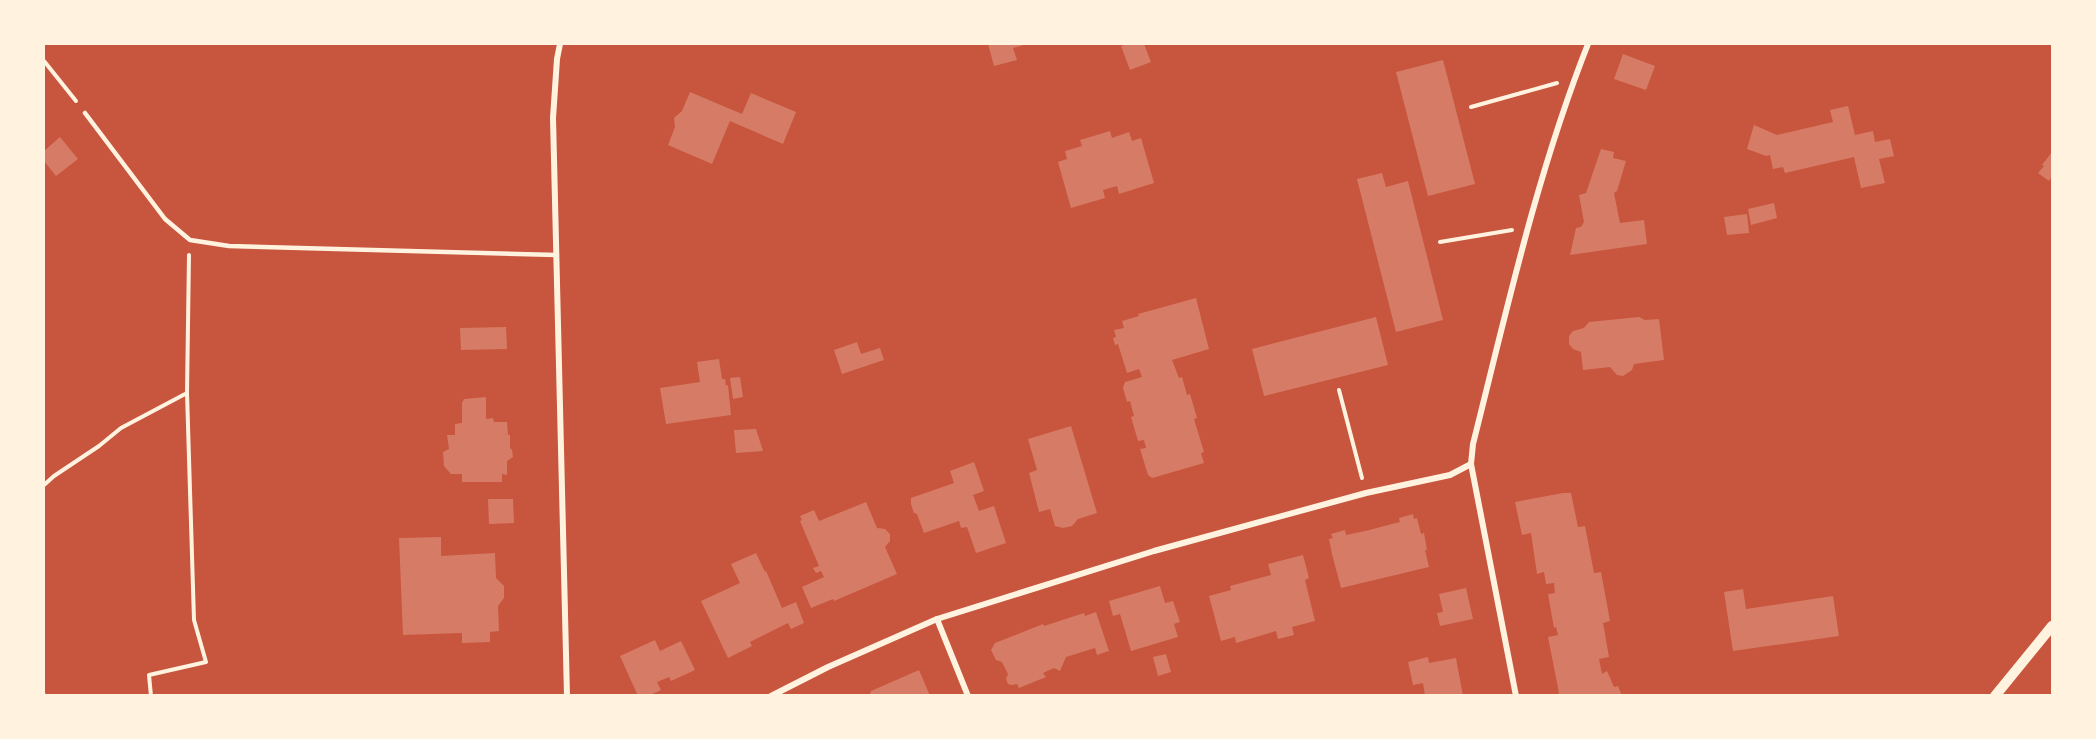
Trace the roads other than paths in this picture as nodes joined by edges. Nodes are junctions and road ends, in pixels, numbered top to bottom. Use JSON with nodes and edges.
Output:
{"nodes":[{"id":1,"x":560,"y":44,"type":"edge"},
{"id":2,"x":1588,"y":44,"type":"edge"},
{"id":3,"x":86,"y":113,"type":"road end"},
{"id":4,"x":557,"y":255,"type":"junction"},
{"id":5,"x":1472,"y":464,"type":"junction"},
{"id":6,"x":937,"y":619,"type":"junction"},
{"id":7,"x":2052,"y":626,"type":"edge"},
{"id":8,"x":567,"y":696,"type":"edge"},
{"id":9,"x":771,"y":696,"type":"edge"},
{"id":10,"x":968,"y":696,"type":"edge"},
{"id":11,"x":1516,"y":696,"type":"edge"},
{"id":12,"x":1995,"y":696,"type":"edge"}],
"edges":[{"from":1,"to":4,"type":"street"},
{"from":2,"to":5,"type":"street"},
{"from":3,"to":4,"type":"lane"},
{"from":4,"to":8,"type":"street"},
{"from":5,"to":6,"type":"street"},
{"from":5,"to":11,"type":"street"},
{"from":6,"to":9,"type":"street"},
{"from":6,"to":10,"type":"street"},
{"from":7,"to":12,"type":"street"}]}
